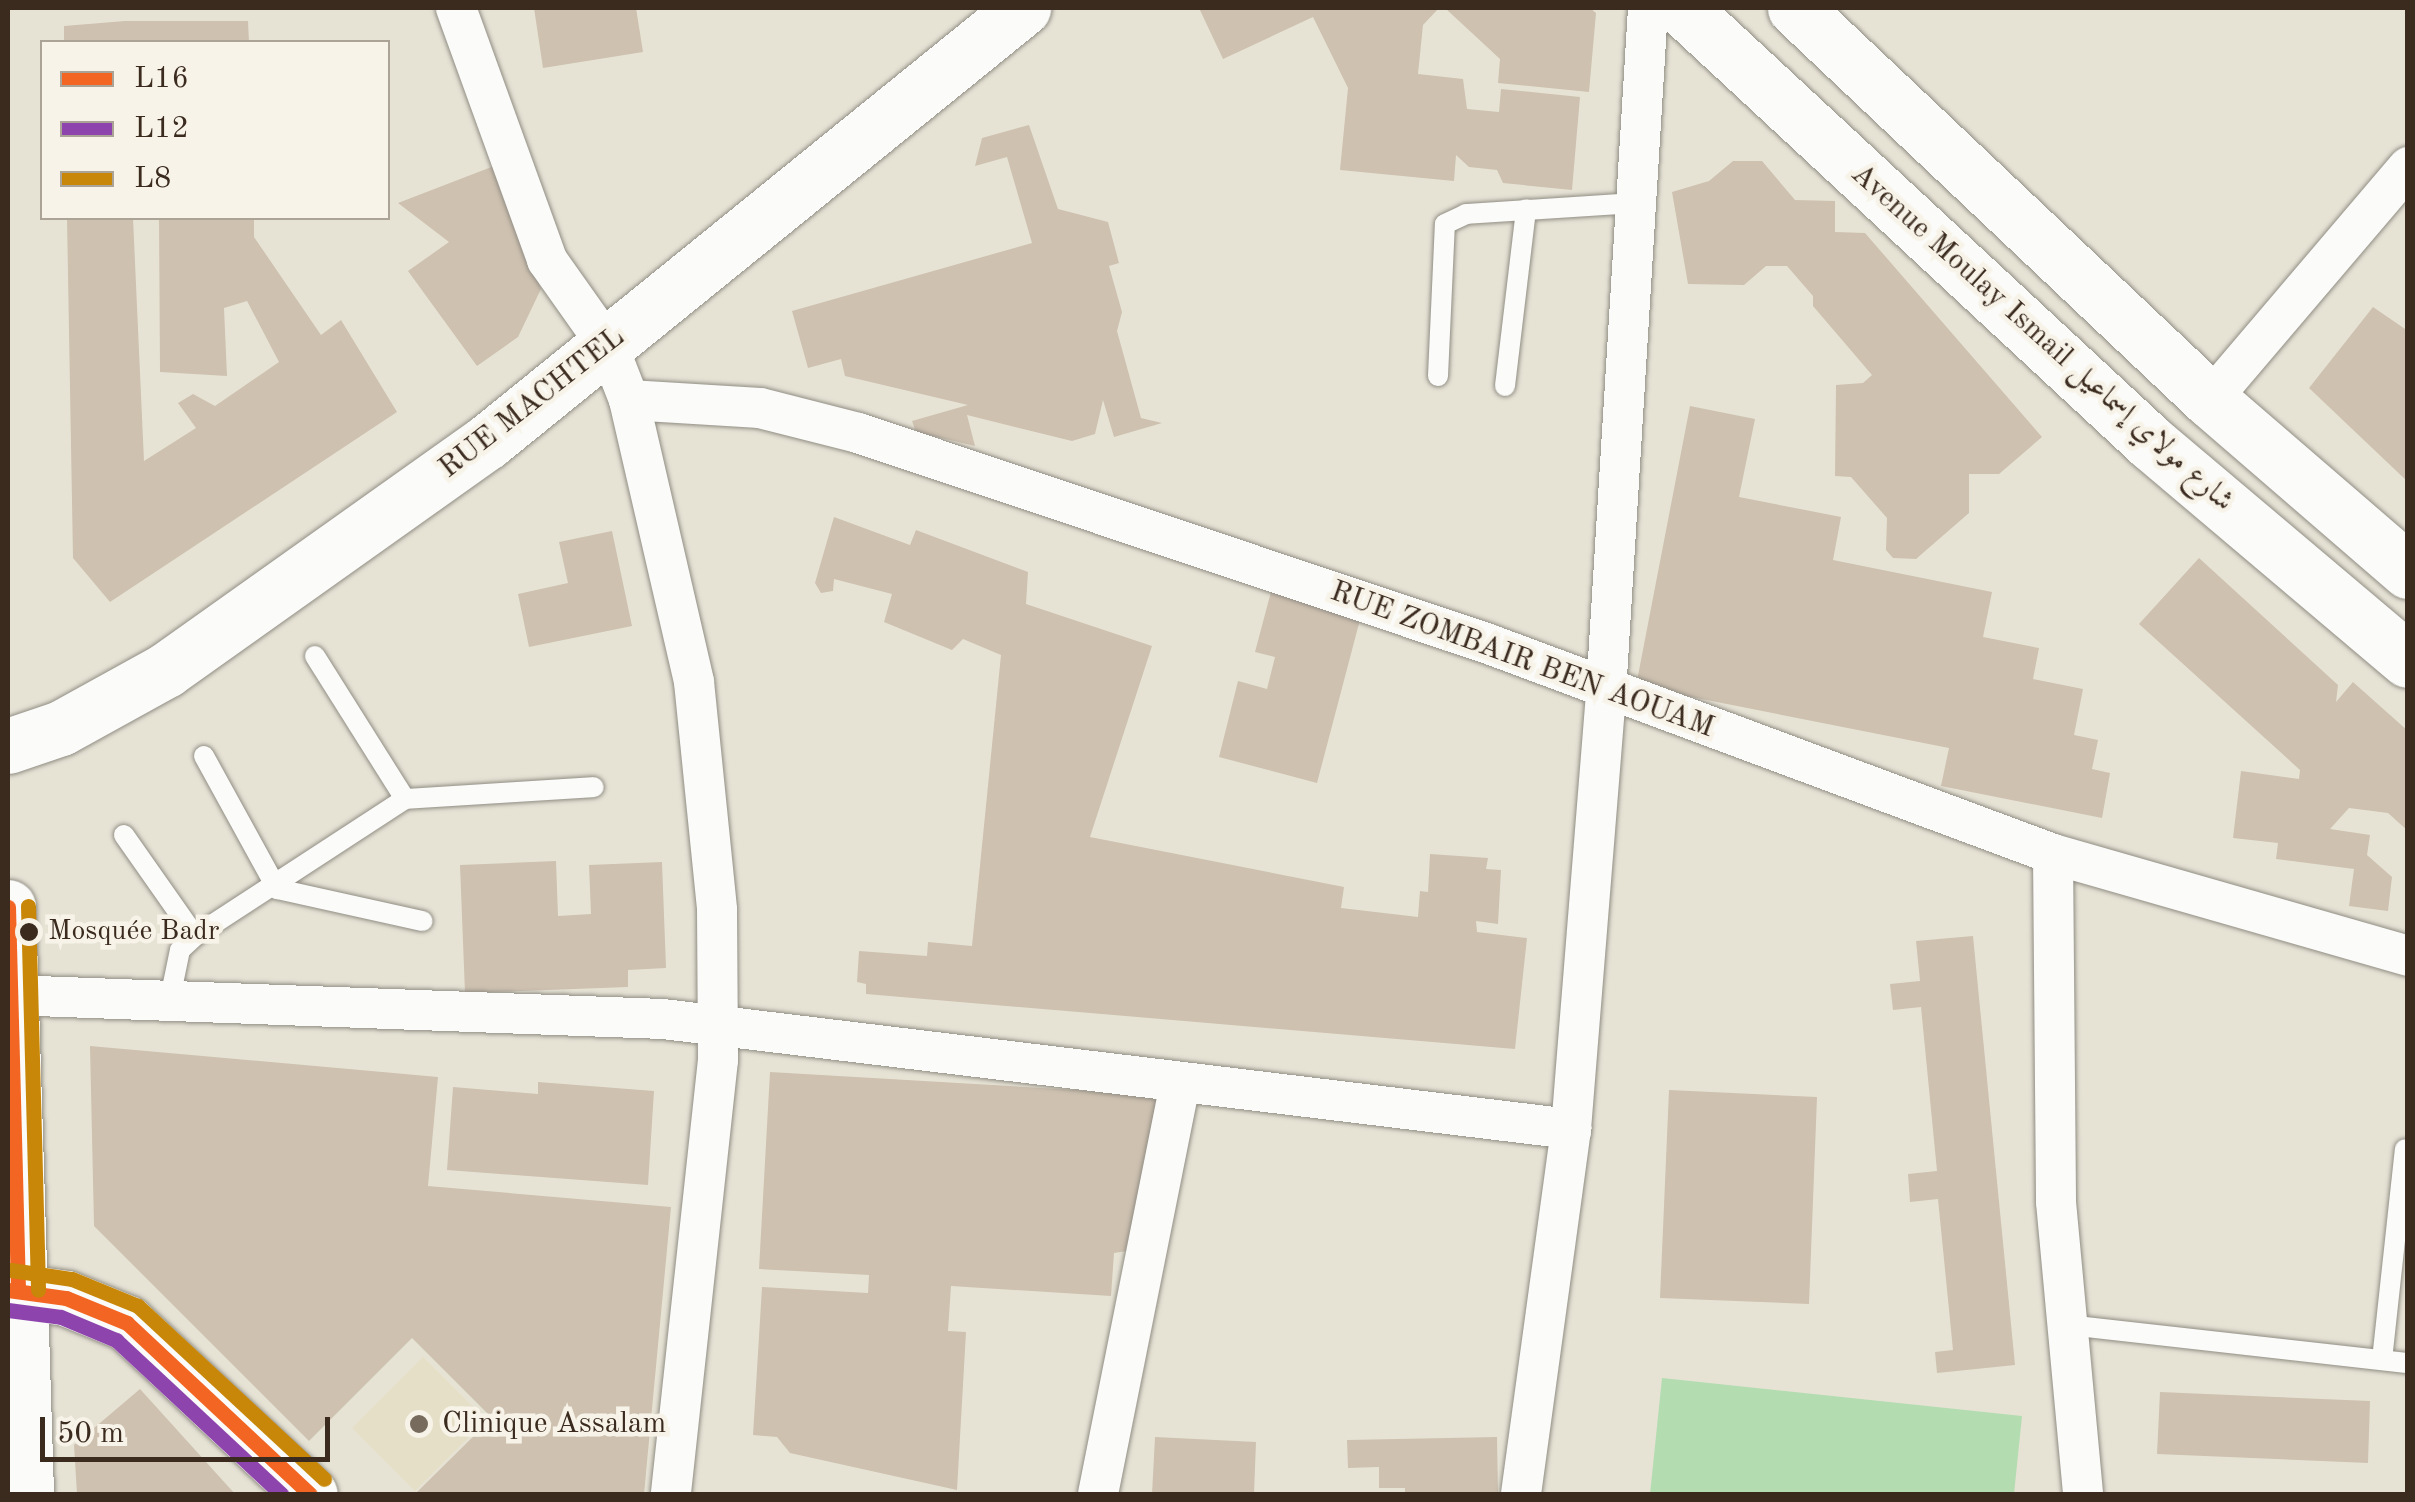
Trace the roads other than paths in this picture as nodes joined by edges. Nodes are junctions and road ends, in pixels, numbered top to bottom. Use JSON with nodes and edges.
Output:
{"nodes":[{"id":1,"x":456,"y":8,"type":"edge"},
{"id":2,"x":1023,"y":8,"type":"edge"},
{"id":3,"x":1648,"y":8,"type":"edge"},
{"id":4,"x":1682,"y":8,"type":"edge"},
{"id":5,"x":1814,"y":13,"type":"edge"},
{"id":6,"x":2408,"y":168,"type":"edge"},
{"id":7,"x":1636,"y":204,"type":"junction"},
{"id":8,"x":1526,"y":210,"type":"junction"},
{"id":9,"x":608,"y":346,"type":"junction"},
{"id":10,"x":1438,"y":376,"type":"dead end"},
{"id":11,"x":1505,"y":386,"type":"dead end"},
{"id":12,"x":629,"y":400,"type":"junction"},
{"id":13,"x":2210,"y":400,"type":"junction"},
{"id":14,"x":2408,"y":571,"type":"edge"},
{"id":15,"x":315,"y":656,"type":"dead end"},
{"id":16,"x":2408,"y":660,"type":"edge"},
{"id":17,"x":1606,"y":693,"type":"junction"},
{"id":18,"x":8,"y":746,"type":"edge"},
{"id":19,"x":204,"y":756,"type":"dead end"},
{"id":20,"x":594,"y":787,"type":"dead end"},
{"id":21,"x":406,"y":799,"type":"junction"},
{"id":22,"x":124,"y":835,"type":"dead end"},
{"id":23,"x":2053,"y":854,"type":"junction"},
{"id":24,"x":277,"y":889,"type":"junction"},
{"id":25,"x":8,"y":907,"type":"edge"},
{"id":26,"x":423,"y":921,"type":"dead end"},
{"id":27,"x":195,"y":936,"type":"junction"},
{"id":28,"x":2408,"y":956,"type":"edge"},
{"id":29,"x":9,"y":995,"type":"edge"},
{"id":30,"x":169,"y":1003,"type":"junction"},
{"id":31,"x":719,"y":1024,"type":"junction"},
{"id":32,"x":1180,"y":1083,"type":"junction"},
{"id":33,"x":1571,"y":1129,"type":"junction"},
{"id":34,"x":2405,"y":1148,"type":"dead end"},
{"id":35,"x":13,"y":1291,"type":"edge"},
{"id":36,"x":2068,"y":1325,"type":"junction"},
{"id":37,"x":2382,"y":1360,"type":"junction"},
{"id":38,"x":2408,"y":1363,"type":"edge"},
{"id":39,"x":26,"y":1494,"type":"edge"},
{"id":40,"x":310,"y":1494,"type":"edge"},
{"id":41,"x":671,"y":1494,"type":"edge"},
{"id":42,"x":1098,"y":1494,"type":"edge"},
{"id":43,"x":1521,"y":1494,"type":"edge"},
{"id":44,"x":2083,"y":1494,"type":"edge"}],
"edges":[{"from":1,"to":9,"type":"street"},
{"from":2,"to":9,"type":"main road","name":"RUE MACHTEL"},
{"from":3,"to":7,"type":"street"},
{"from":4,"to":16,"type":"main road","name":"Avenue Moulay Ismail شارع مولاي إسماعيل"},
{"from":5,"to":13,"type":"main road"},
{"from":6,"to":13,"type":"street"},
{"from":7,"to":8,"type":"lane"},
{"from":7,"to":17,"type":"street"},
{"from":8,"to":10,"type":"lane"},
{"from":8,"to":11,"type":"lane"},
{"from":9,"to":12,"type":"street"},
{"from":9,"to":18,"type":"main road","name":"RUE MACHTEL"},
{"from":12,"to":17,"type":"street","name":"RUE ZOMBAIR BEN AOUAM"},
{"from":12,"to":31,"type":"street"},
{"from":13,"to":14,"type":"main road"},
{"from":15,"to":21,"type":"lane"},
{"from":17,"to":23,"type":"street","name":"RUE ZOMBAIR BEN AOUAM"},
{"from":17,"to":33,"type":"street"},
{"from":19,"to":24,"type":"lane"},
{"from":20,"to":21,"type":"lane"},
{"from":21,"to":24,"type":"lane"},
{"from":22,"to":27,"type":"lane"},
{"from":23,"to":28,"type":"street","name":"RUE ZOMBAIR BEN AOUAM"},
{"from":23,"to":36,"type":"street"},
{"from":24,"to":26,"type":"lane"},
{"from":24,"to":27,"type":"lane"},
{"from":25,"to":29,"type":"main road"},
{"from":27,"to":30,"type":"lane"},
{"from":29,"to":30,"type":"street"},
{"from":29,"to":35,"type":"main road"},
{"from":30,"to":31,"type":"street"},
{"from":31,"to":32,"type":"street"},
{"from":31,"to":41,"type":"street"},
{"from":32,"to":33,"type":"street"},
{"from":32,"to":42,"type":"street"},
{"from":33,"to":43,"type":"street"},
{"from":34,"to":37,"type":"lane"},
{"from":35,"to":39,"type":"main road"},
{"from":35,"to":40,"type":"main road"},
{"from":36,"to":37,"type":"lane"},
{"from":36,"to":44,"type":"street"},
{"from":37,"to":38,"type":"lane"}]}
